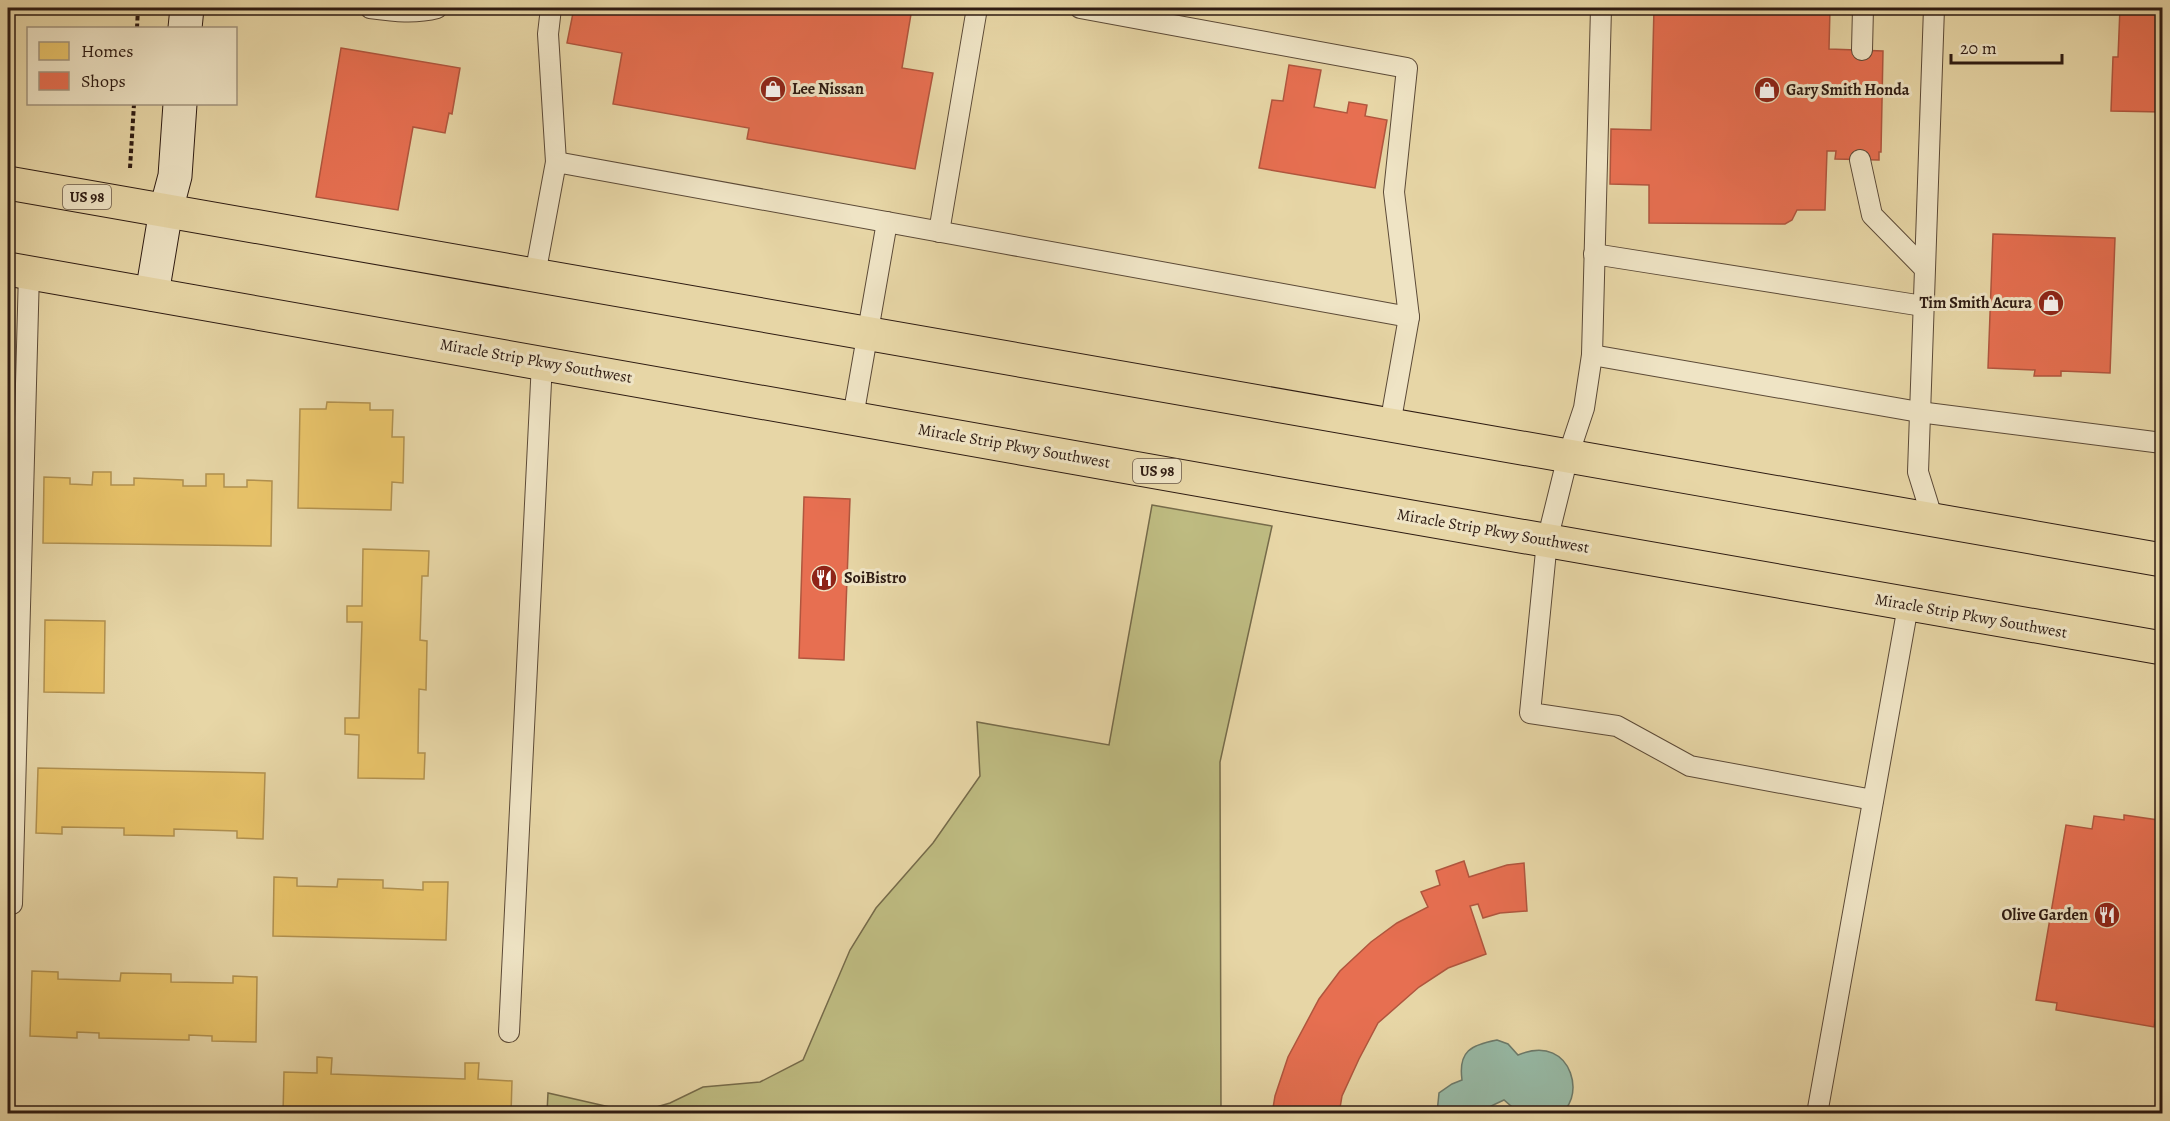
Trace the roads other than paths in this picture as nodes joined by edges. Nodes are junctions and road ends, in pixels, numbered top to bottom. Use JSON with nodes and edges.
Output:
{"nodes":[{"id":1,"x":187,"y":8,"type":"edge"},
{"id":2,"x":370,"y":8,"type":"edge"},
{"id":3,"x":437,"y":8,"type":"edge"},
{"id":4,"x":551,"y":8,"type":"edge"},
{"id":5,"x":977,"y":8,"type":"edge"},
{"id":6,"x":1080,"y":8,"type":"edge"},
{"id":7,"x":1601,"y":8,"type":"edge"},
{"id":8,"x":1863,"y":8,"type":"edge"},
{"id":9,"x":1934,"y":8,"type":"edge"},
{"id":10,"x":185,"y":27,"type":"edge"},
{"id":11,"x":1862,"y":50,"type":"dead end"},
{"id":12,"x":180,"y":105,"type":"edge"},
{"id":13,"x":1860,"y":160,"type":"dead end"},
{"id":14,"x":556,"y":162,"type":"junction"},
{"id":15,"x":8,"y":183,"type":"edge"},
{"id":16,"x":166,"y":210,"type":"junction"},
{"id":17,"x":887,"y":222,"type":"junction"},
{"id":18,"x":939,"y":232,"type":"junction"},
{"id":19,"x":1594,"y":254,"type":"junction"},
{"id":20,"x":1924,"y":268,"type":"junction"},
{"id":21,"x":18,"y":270,"type":"edge"},
{"id":22,"x":535,"y":275,"type":"junction"},
{"id":23,"x":152,"y":294,"type":"junction"},
{"id":24,"x":1923,"y":306,"type":"junction"},
{"id":25,"x":1409,"y":317,"type":"junction"},
{"id":26,"x":868,"y":333,"type":"junction"},
{"id":27,"x":1592,"y":355,"type":"junction"},
{"id":28,"x":542,"y":362,"type":"junction"},
{"id":29,"x":1919,"y":412,"type":"junction"},
{"id":30,"x":853,"y":417,"type":"junction"},
{"id":31,"x":1389,"y":425,"type":"junction"},
{"id":32,"x":2163,"y":443,"type":"edge"},
{"id":33,"x":1568,"y":456,"type":"junction"},
{"id":34,"x":1933,"y":520,"type":"junction"},
{"id":35,"x":1547,"y":541,"type":"junction"},
{"id":36,"x":2163,"y":560,"type":"edge"},
{"id":37,"x":1908,"y":606,"type":"junction"},
{"id":38,"x":2163,"y":648,"type":"edge"},
{"id":39,"x":1873,"y":800,"type":"junction"},
{"id":40,"x":12,"y":904,"type":"dead end"},
{"id":41,"x":508,"y":1032,"type":"dead end"},
{"id":42,"x":1817,"y":1113,"type":"edge"}],
"edges":[{"from":1,"to":10,"type":"street"},
{"from":2,"to":3,"type":"lane"},
{"from":4,"to":14,"type":"lane"},
{"from":5,"to":18,"type":"lane"},
{"from":6,"to":25,"type":"lane"},
{"from":7,"to":19,"type":"lane"},
{"from":8,"to":11,"type":"lane"},
{"from":9,"to":20,"type":"lane"},
{"from":12,"to":16,"type":"street"},
{"from":13,"to":20,"type":"lane"},
{"from":14,"to":17,"type":"lane"},
{"from":14,"to":22,"type":"lane"},
{"from":15,"to":16,"type":"highway","number":"US 98"},
{"from":16,"to":22,"type":"highway","number":"US 98"},
{"from":16,"to":23,"type":"street"},
{"from":17,"to":18,"type":"lane"},
{"from":17,"to":26,"type":"lane"},
{"from":18,"to":25,"type":"lane"},
{"from":19,"to":24,"type":"lane"},
{"from":19,"to":27,"type":"lane"},
{"from":20,"to":24,"type":"lane"},
{"from":21,"to":23,"type":"highway","name":"Miracle Strip Pkwy Southwest","number":"US 98"},
{"from":21,"to":40,"type":"lane"},
{"from":22,"to":26,"type":"highway","number":"US 98"},
{"from":23,"to":28,"type":"highway","name":"Miracle Strip Pkwy Southwest","number":"US 98"},
{"from":24,"to":29,"type":"lane"},
{"from":25,"to":31,"type":"lane"},
{"from":26,"to":30,"type":"lane"},
{"from":26,"to":31,"type":"highway","number":"US 98"},
{"from":27,"to":29,"type":"lane"},
{"from":27,"to":33,"type":"lane"},
{"from":28,"to":30,"type":"highway","name":"Miracle Strip Pkwy Southwest","number":"US 98"},
{"from":28,"to":41,"type":"lane"},
{"from":29,"to":32,"type":"lane"},
{"from":29,"to":34,"type":"lane"},
{"from":30,"to":35,"type":"highway","name":"Miracle Strip Pkwy Southwest","number":"US 98"},
{"from":31,"to":33,"type":"highway","number":"US 98"},
{"from":33,"to":34,"type":"highway","number":"US 98"},
{"from":33,"to":35,"type":"lane"},
{"from":34,"to":36,"type":"highway","number":"US 98"},
{"from":35,"to":37,"type":"highway","name":"Miracle Strip Pkwy Southwest","number":"US 98"},
{"from":35,"to":39,"type":"lane"},
{"from":37,"to":38,"type":"highway","name":"Miracle Strip Pkwy Southwest","number":"US 98"},
{"from":37,"to":39,"type":"lane"},
{"from":39,"to":42,"type":"lane"}]}
